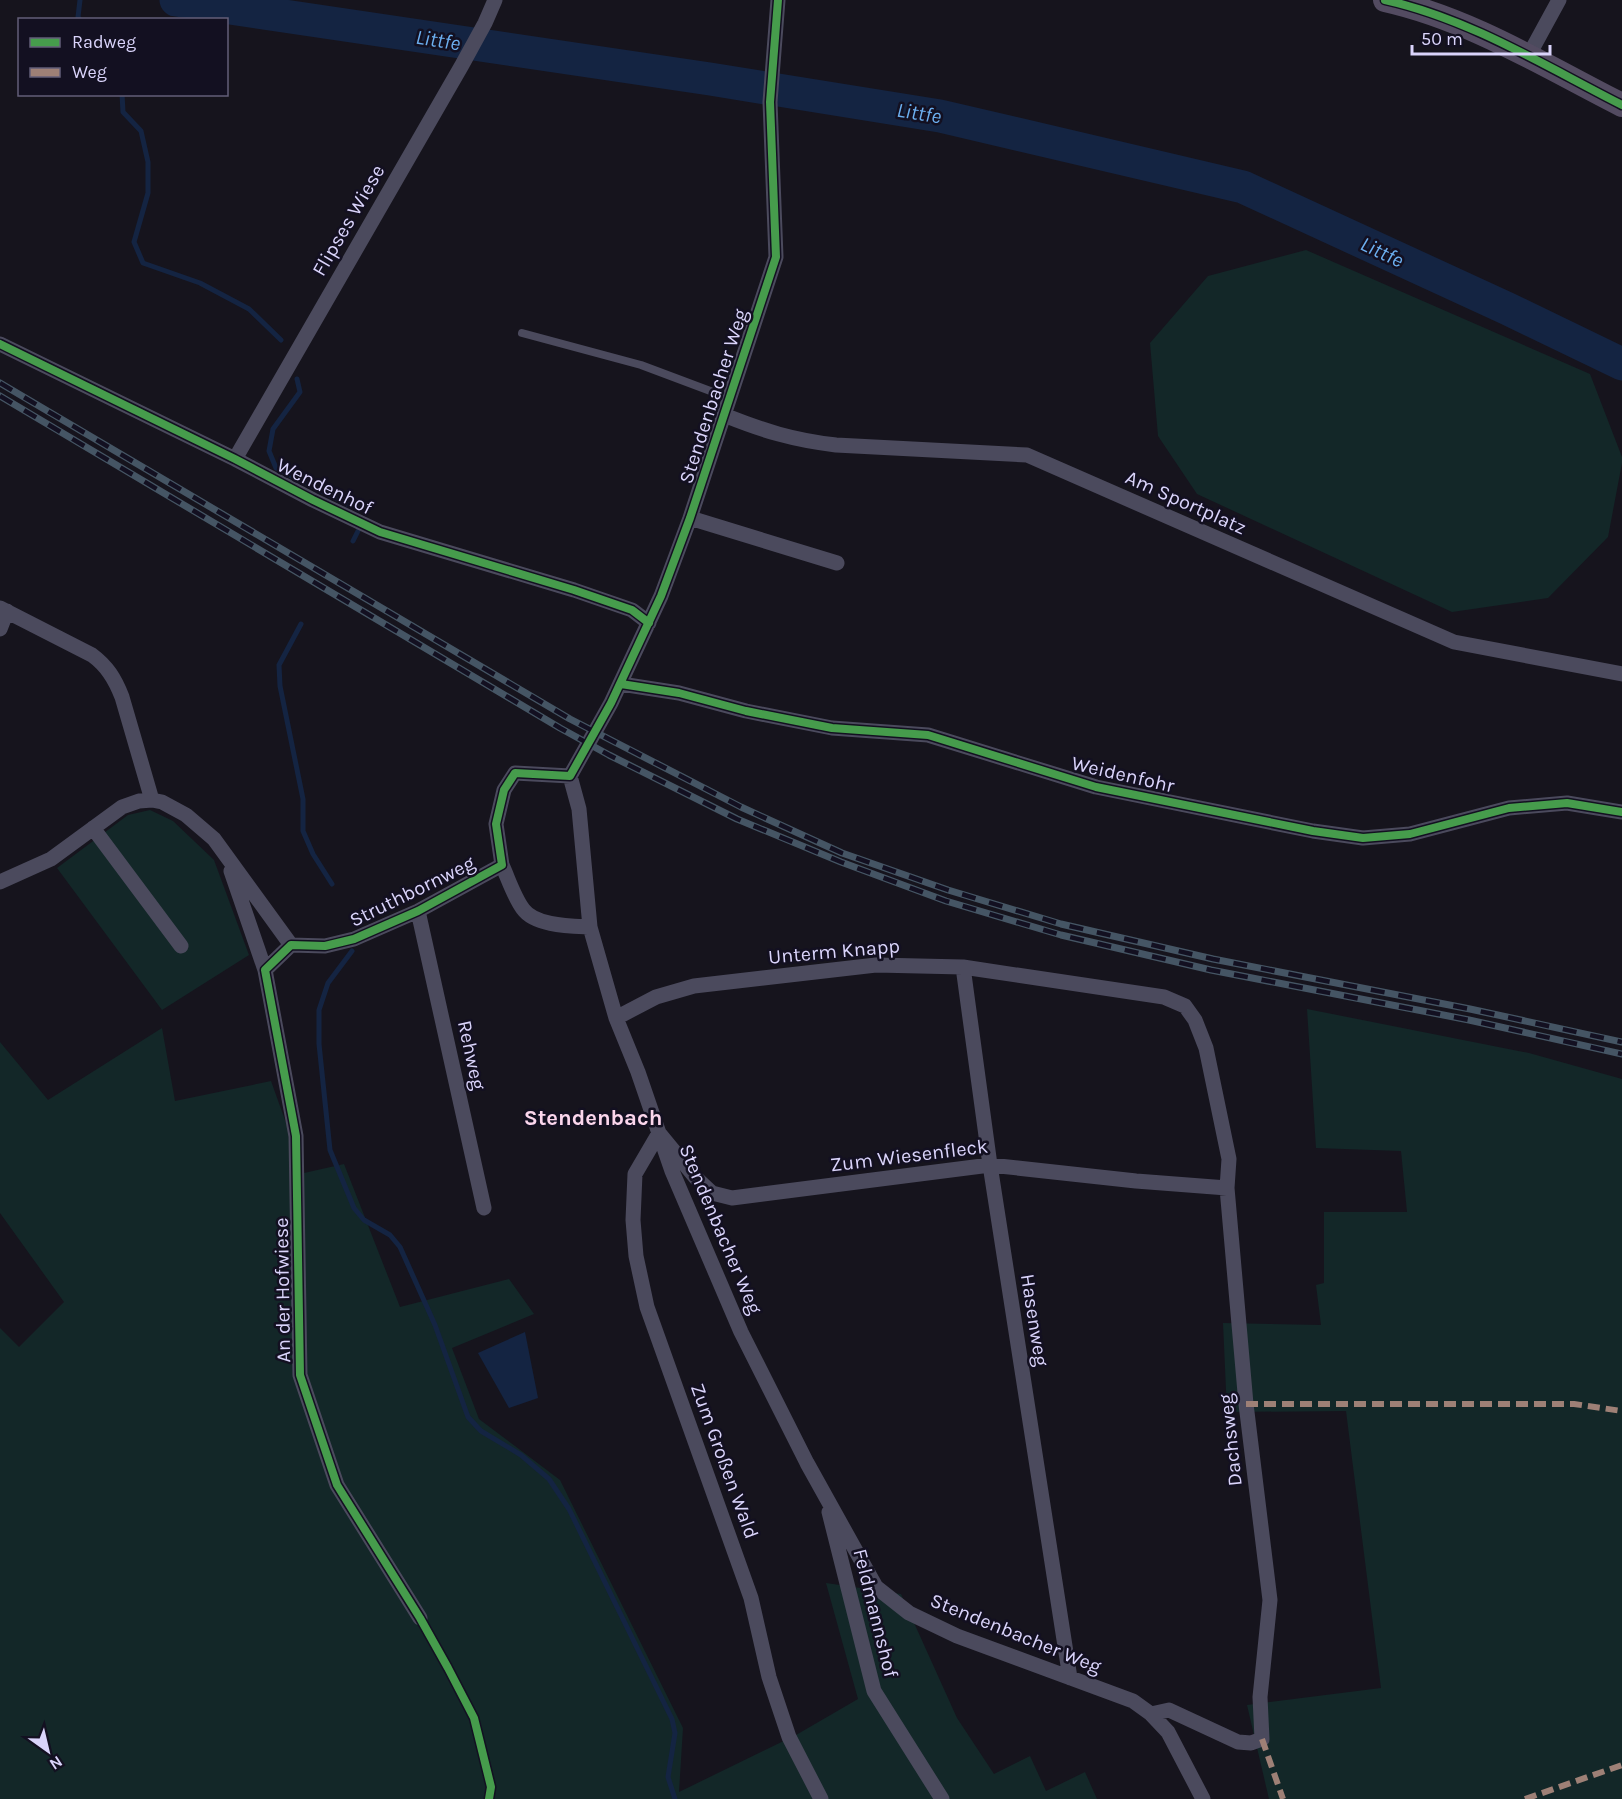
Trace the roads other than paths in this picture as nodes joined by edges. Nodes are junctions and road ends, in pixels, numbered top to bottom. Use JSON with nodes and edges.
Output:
{"nodes":[{"id":1,"x":495,"y":0,"type":"edge"},
{"id":2,"x":778,"y":0,"type":"edge"},
{"id":3,"x":1385,"y":0,"type":"edge"},
{"id":4,"x":1559,"y":0,"type":"edge"},
{"id":5,"x":1529,"y":55,"type":"junction"},
{"id":6,"x":1622,"y":105,"type":"edge"},
{"id":7,"x":522,"y":333,"type":"dead end"},
{"id":8,"x":0,"y":344,"type":"edge"},
{"id":9,"x":729,"y":398,"type":"junction"},
{"id":10,"x":724,"y":416,"type":"junction"},
{"id":11,"x":235,"y":459,"type":"junction"},
{"id":12,"x":690,"y":518,"type":"junction"},
{"id":13,"x":837,"y":563,"type":"dead end"},
{"id":14,"x":4,"y":610,"type":"edge"},
{"id":15,"x":649,"y":623,"type":"junction"},
{"id":16,"x":0,"y":629,"type":"edge"},
{"id":17,"x":1622,"y":674,"type":"edge"},
{"id":18,"x":621,"y":684,"type":"junction"},
{"id":19,"x":570,"y":776,"type":"junction"},
{"id":20,"x":152,"y":800,"type":"junction"},
{"id":21,"x":1622,"y":812,"type":"edge"},
{"id":22,"x":93,"y":828,"type":"junction"},
{"id":23,"x":225,"y":854,"type":"junction"},
{"id":24,"x":502,"y":865,"type":"junction"},
{"id":25,"x":0,"y":882,"type":"edge"},
{"id":26,"x":418,"y":910,"type":"junction"},
{"id":27,"x":590,"y":927,"type":"junction"},
{"id":28,"x":291,"y":945,"type":"junction"},
{"id":29,"x":181,"y":946,"type":"dead end"},
{"id":30,"x":963,"y":967,"type":"junction"},
{"id":31,"x":265,"y":970,"type":"junction"},
{"id":32,"x":616,"y":1018,"type":"junction"},
{"id":33,"x":1195,"y":1020,"type":"joint"},
{"id":34,"x":659,"y":1133,"type":"junction"},
{"id":35,"x":990,"y":1165,"type":"junction"},
{"id":36,"x":1227,"y":1188,"type":"junction"},
{"id":37,"x":484,"y":1208,"type":"dead end"},
{"id":38,"x":823,"y":1491,"type":"junction"},
{"id":39,"x":420,"y":1618,"type":"dead end"},
{"id":40,"x":1070,"y":1678,"type":"junction"},
{"id":41,"x":1151,"y":1714,"type":"junction"},
{"id":42,"x":821,"y":1799,"type":"edge"},
{"id":43,"x":942,"y":1799,"type":"edge"},
{"id":44,"x":1203,"y":1799,"type":"edge"}],
"edges":[{"from":1,"to":11,"type":"street","name":"Flipses Wiese"},
{"from":2,"to":9,"type":"street","name":"Stendenbacher Weg"},
{"from":3,"to":5,"type":"main road"},
{"from":4,"to":5,"type":"street"},
{"from":5,"to":6,"type":"main road"},
{"from":7,"to":9,"type":"lane"},
{"from":8,"to":11,"type":"street","name":"Wendenhof"},
{"from":9,"to":10,"type":"street","name":"Stendenbacher Weg"},
{"from":10,"to":12,"type":"street","name":"Stendenbacher Weg"},
{"from":10,"to":17,"type":"street","name":"Am Sportplatz"},
{"from":11,"to":15,"type":"street","name":"Wendenhof"},
{"from":12,"to":13,"type":"street"},
{"from":12,"to":15,"type":"street","name":"Stendenbacher Weg"},
{"from":14,"to":16,"type":"street"},
{"from":14,"to":20,"type":"street"},
{"from":15,"to":18,"type":"street","name":"Stendenbacher Weg"},
{"from":18,"to":19,"type":"street","name":"Stendenbacher Weg"},
{"from":18,"to":21,"type":"street","name":"Weidenfohr"},
{"from":19,"to":24,"type":"street","name":"Struthbornweg"},
{"from":19,"to":27,"type":"street","name":"Stendenbacher Weg"},
{"from":20,"to":22,"type":"street"},
{"from":20,"to":23,"type":"street"},
{"from":22,"to":25,"type":"street"},
{"from":22,"to":29,"type":"street"},
{"from":23,"to":28,"type":"street"},
{"from":23,"to":31,"type":"street","name":"An der Hofwiese"},
{"from":24,"to":26,"type":"street","name":"Struthbornweg"},
{"from":24,"to":27,"type":"street","name":"Struthbornweg"},
{"from":26,"to":28,"type":"street","name":"Struthbornweg"},
{"from":26,"to":37,"type":"street","name":"Rehweg"},
{"from":27,"to":32,"type":"street","name":"Stendenbacher Weg"},
{"from":28,"to":31,"type":"street"},
{"from":30,"to":32,"type":"street","name":"Unterm Knapp"},
{"from":30,"to":33,"type":"street","name":"Unterm Knapp"},
{"from":30,"to":35,"type":"street","name":"Hasenweg"},
{"from":31,"to":39,"type":"street","name":"An der Hofwiese"},
{"from":32,"to":34,"type":"street","name":"Stendenbacher Weg"},
{"from":33,"to":36,"type":"street","name":"Dachsweg"},
{"from":34,"to":35,"type":"street","name":"Zum Wiesenfleck"},
{"from":34,"to":38,"type":"street","name":"Stendenbacher Weg"},
{"from":34,"to":42,"type":"street","name":"Zum Großen Wald"},
{"from":35,"to":36,"type":"street","name":"Zum Wiesenfleck"},
{"from":35,"to":40,"type":"street","name":"Hasenweg"},
{"from":36,"to":41,"type":"street","name":"Dachsweg"},
{"from":38,"to":40,"type":"street","name":"Stendenbacher Weg"},
{"from":38,"to":43,"type":"street","name":"Feldmannshof"},
{"from":40,"to":41,"type":"street","name":"Stendenbacher Weg"},
{"from":41,"to":44,"type":"street","name":"Stendenbacher Weg"}]}
